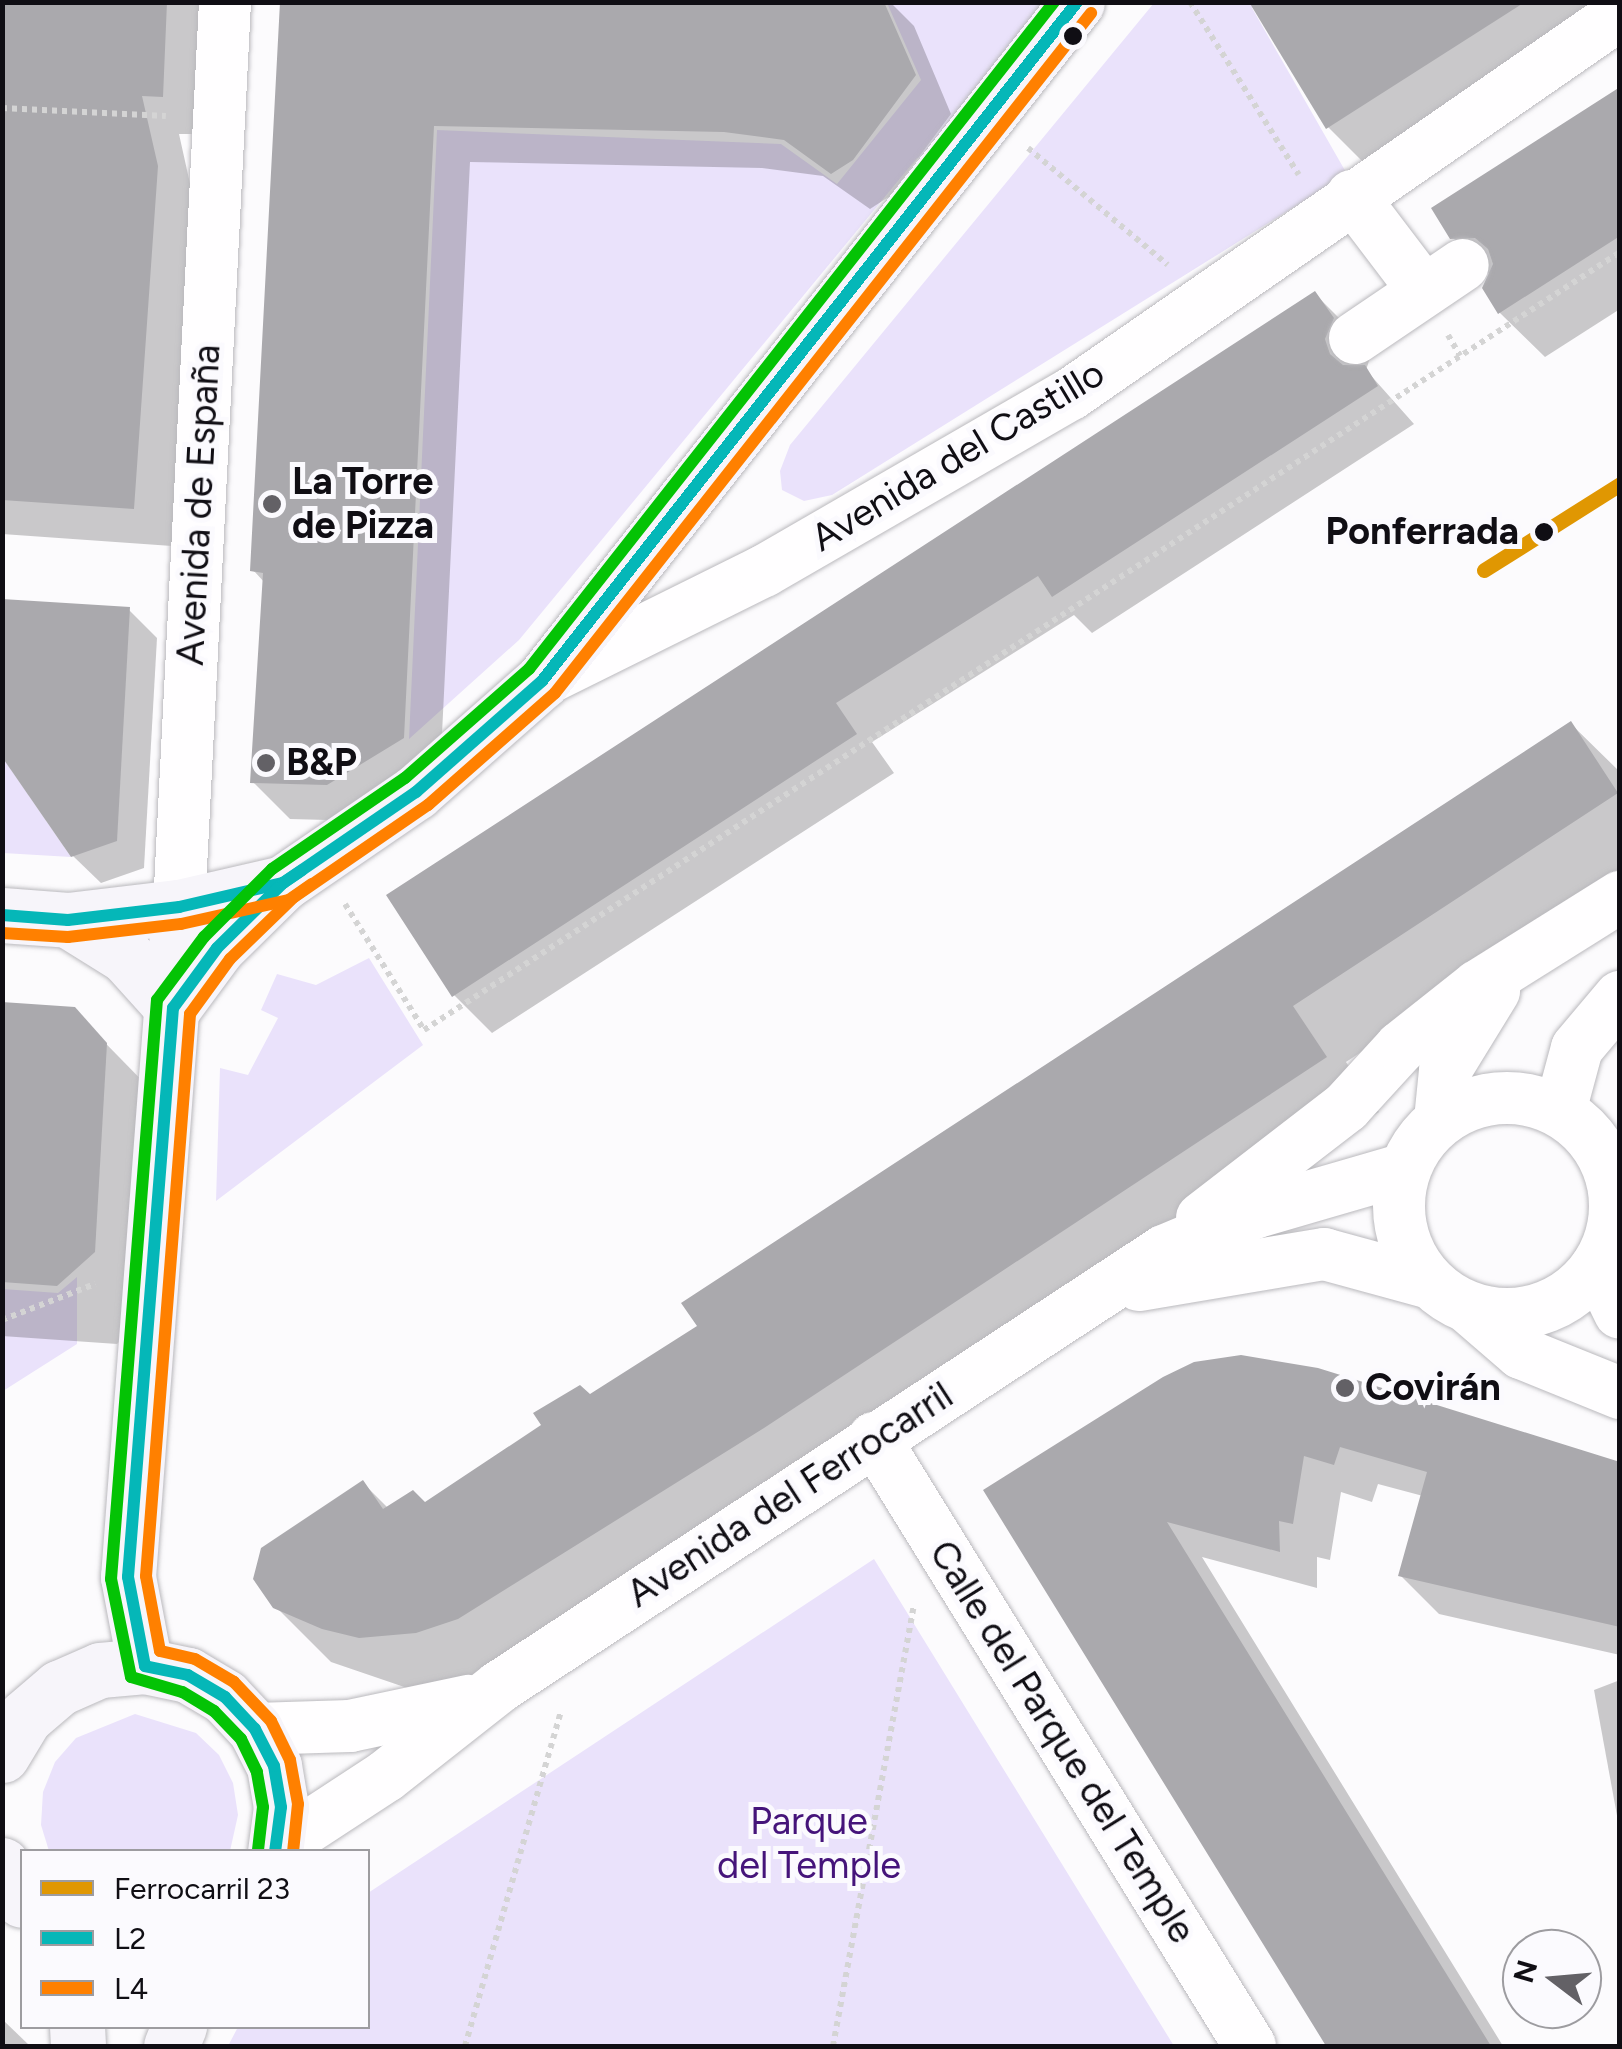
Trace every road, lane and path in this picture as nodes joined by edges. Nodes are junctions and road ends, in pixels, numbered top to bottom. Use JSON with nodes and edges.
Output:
{"nodes":[{"id":1,"x":226,"y":2,"type":"edge"},
{"id":2,"x":1077,"y":2,"type":"edge"},
{"id":3,"x":1190,"y":2,"type":"edge"},
{"id":4,"x":1620,"y":14,"type":"edge"},
{"id":5,"x":2,"y":108,"type":"edge"},
{"id":6,"x":988,"y":116,"type":"junction"},
{"id":7,"x":218,"y":118,"type":"junction"},
{"id":8,"x":1338,"y":205,"type":"junction"},
{"id":9,"x":1620,"y":252,"type":"edge"},
{"id":10,"x":1207,"y":298,"type":"junction"},
{"id":11,"x":1355,"y":338,"type":"dead end"},
{"id":12,"x":542,"y":681,"type":"junction"},
{"id":13,"x":300,"y":872,"type":"junction"},
{"id":14,"x":1617,"y":906,"type":"edge"},
{"id":15,"x":179,"y":908,"type":"junction"},
{"id":16,"x":2,"y":915,"type":"edge"},
{"id":17,"x":68,"y":920,"type":"junction"},
{"id":18,"x":1516,"y":962,"type":"junction"},
{"id":19,"x":1620,"y":997,"type":"edge"},
{"id":20,"x":174,"y":1008,"type":"junction"},
{"id":21,"x":1440,"y":1120,"type":"junction"},
{"id":22,"x":1589,"y":1126,"type":"edge"},
{"id":23,"x":1404,"y":1169,"type":"junction"},
{"id":24,"x":1609,"y":1245,"type":"edge"},
{"id":25,"x":1164,"y":1251,"type":"junction"},
{"id":26,"x":149,"y":1283,"type":"junction"},
{"id":27,"x":1098,"y":1293,"type":"junction"},
{"id":28,"x":1449,"y":1295,"type":"junction"},
{"id":29,"x":1620,"y":1313,"type":"edge"},
{"id":30,"x":2,"y":1320,"type":"edge"},
{"id":31,"x":1620,"y":1393,"type":"edge"},
{"id":32,"x":874,"y":1438,"type":"junction"},
{"id":33,"x":928,"y":1526,"type":"junction"},
{"id":34,"x":582,"y":1632,"type":"junction"},
{"id":35,"x":146,"y":1666,"type":"junction"},
{"id":36,"x":484,"y":1698,"type":"junction"},
{"id":37,"x":255,"y":1730,"type":"junction"},
{"id":38,"x":2,"y":1755,"type":"edge"},
{"id":39,"x":276,"y":1849,"type":"edge"},
{"id":40,"x":277,"y":1849,"type":"edge"},
{"id":41,"x":2,"y":1865,"type":"edge"},
{"id":42,"x":20,"y":1896,"type":"edge"},
{"id":43,"x":465,"y":2046,"type":"edge"},
{"id":44,"x":832,"y":2046,"type":"edge"},
{"id":45,"x":1250,"y":2046,"type":"edge"}],
"edges":[{"from":1,"to":7,"type":"street","name":"Avenida de España"},
{"from":2,"to":6,"type":"main road","name":"Avenida del Castillo"},
{"from":3,"to":8,"type":"path"},
{"from":4,"to":8,"type":"street","name":"Avenida del Castillo"},
{"from":5,"to":7,"type":"path"},
{"from":6,"to":10,"type":"path"},
{"from":6,"to":12,"type":"main road","name":"Avenida del Castillo"},
{"from":7,"to":15,"type":"street","name":"Avenida de España"},
{"from":8,"to":10,"type":"street","name":"Avenida del Castillo"},
{"from":8,"to":11,"type":"street"},
{"from":9,"to":13,"type":"path"},
{"from":10,"to":12,"type":"street","name":"Avenida del Castillo"},
{"from":12,"to":13,"type":"main road","name":"Avenida del Castillo"},
{"from":13,"to":15,"type":"main road","name":"Avenida del Castillo"},
{"from":13,"to":20,"type":"main road"},
{"from":14,"to":18,"type":"street"},
{"from":15,"to":17,"type":"main road","name":"Avenida del Castillo"},
{"from":15,"to":20,"type":"main road","name":"Avenida de España"},
{"from":16,"to":17,"type":"main road","name":"Avenida del Castillo"},
{"from":17,"to":20,"type":"main road"},
{"from":18,"to":21,"type":"street"},
{"from":18,"to":25,"type":"street"},
{"from":19,"to":22,"type":"street"},
{"from":20,"to":26,"type":"main road","name":"Avenida de España"},
{"from":21,"to":22,"type":"street"},
{"from":21,"to":23,"type":"street"},
{"from":22,"to":24,"type":"street"},
{"from":23,"to":25,"type":"street","name":"Avenida del Ferrocarril"},
{"from":23,"to":28,"type":"street"},
{"from":24,"to":28,"type":"street"},
{"from":24,"to":29,"type":"street"},
{"from":25,"to":27,"type":"street","name":"Avenida del Ferrocarril"},
{"from":26,"to":30,"type":"path"},
{"from":26,"to":35,"type":"main road","name":"Avenida de España"},
{"from":27,"to":28,"type":"street","name":"Avenida del Ferrocarril"},
{"from":27,"to":32,"type":"street","name":"Avenida del Ferrocarril"},
{"from":28,"to":31,"type":"street"},
{"from":32,"to":33,"type":"street","name":"Calle del Parque del Temple"},
{"from":32,"to":34,"type":"street","name":"Avenida del Ferrocarril"},
{"from":33,"to":44,"type":"path"},
{"from":33,"to":45,"type":"street","name":"Calle del Parque del Temple"},
{"from":34,"to":36,"type":"street","name":"Avenida del Ferrocarril"},
{"from":34,"to":43,"type":"path"},
{"from":35,"to":37,"type":"main road"},
{"from":35,"to":38,"type":"main road"},
{"from":36,"to":37,"type":"street","name":"Avenida del Ferrocarril"},
{"from":36,"to":40,"type":"street","name":"Avenida del Ferrocarril"},
{"from":37,"to":39,"type":"main road"},
{"from":41,"to":42,"type":"main road"}]}
